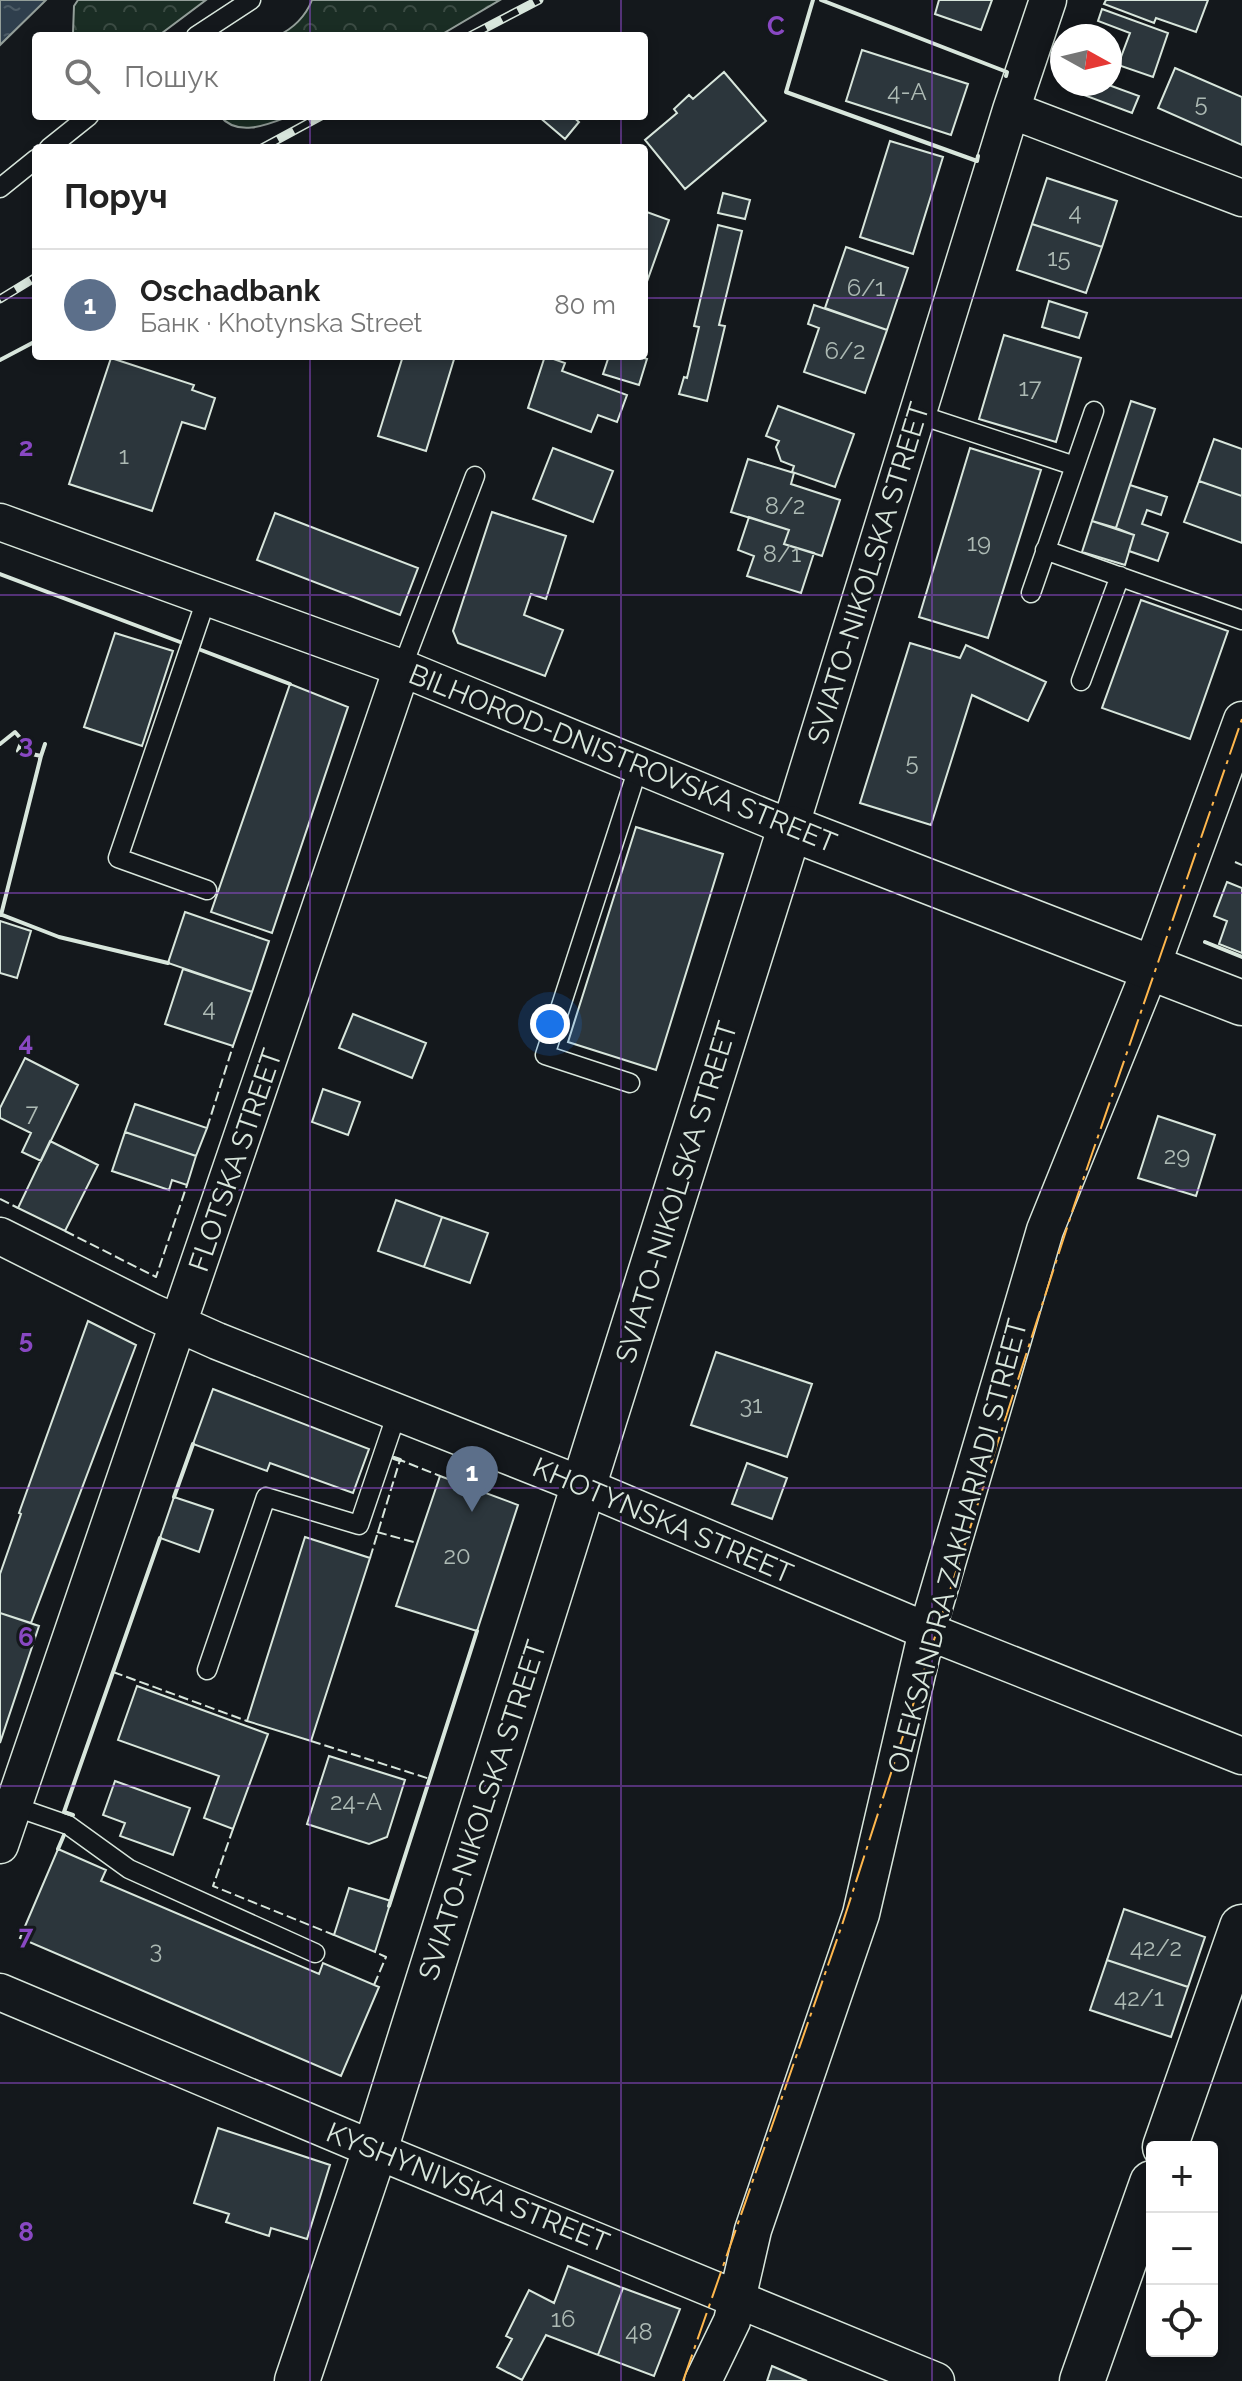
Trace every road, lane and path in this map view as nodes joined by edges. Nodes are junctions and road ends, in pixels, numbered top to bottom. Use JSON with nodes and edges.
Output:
{"nodes":[{"id":1,"x":251,"y":0,"type":"edge"},
{"id":2,"x":1048,"y":0,"type":"edge"},
{"id":3,"x":202,"y":32,"type":"edge"},
{"id":4,"x":1011,"y":110,"type":"junction"},
{"id":5,"x":84,"y":120,"type":"edge"},
{"id":6,"x":54,"y":144,"type":"edge"},
{"id":7,"x":32,"y":162,"type":"edge"},
{"id":8,"x":0,"y":188,"type":"edge"},
{"id":9,"x":1242,"y":198,"type":"edge"},
{"id":10,"x":1094,"y":411,"type":"dead end"},
{"id":11,"x":917,"y":414,"type":"junction"},
{"id":12,"x":1075,"y":466,"type":"junction"},
{"id":13,"x":475,"y":476,"type":"dead end"},
{"id":14,"x":0,"y":522,"type":"edge"},
{"id":15,"x":1045,"y":550,"type":"junction"},
{"id":16,"x":1120,"y":576,"type":"junction"},
{"id":17,"x":1031,"y":593,"type":"dead end"},
{"id":18,"x":207,"y":597,"type":"junction"},
{"id":19,"x":1242,"y":620,"type":"edge"},
{"id":20,"x":402,"y":668,"type":"junction"},
{"id":21,"x":1081,"y":681,"type":"dead end"},
{"id":22,"x":1242,"y":720,"type":"edge"},
{"id":23,"x":639,"y":765,"type":"junction"},
{"id":24,"x":790,"y":828,"type":"junction"},
{"id":25,"x":207,"y":890,"type":"dead end"},
{"id":26,"x":1151,"y":968,"type":"junction"},
{"id":27,"x":1242,"y":1003,"type":"edge"},
{"id":28,"x":630,"y":1083,"type":"dead end"},
{"id":29,"x":0,"y":1236,"type":"edge"},
{"id":30,"x":179,"y":1324,"type":"junction"},
{"id":31,"x":397,"y":1413,"type":"junction"},
{"id":32,"x":584,"y":1486,"type":"junction"},
{"id":33,"x":927,"y":1631,"type":"junction"},
{"id":34,"x":207,"y":1670,"type":"dead end"},
{"id":35,"x":1242,"y":1756,"type":"edge"},
{"id":36,"x":13,"y":1806,"type":"junction"},
{"id":37,"x":0,"y":1845,"type":"edge"},
{"id":38,"x":1242,"y":1927,"type":"edge"},
{"id":39,"x":315,"y":1953,"type":"dead end"},
{"id":40,"x":0,"y":1992,"type":"edge"},
{"id":41,"x":1167,"y":2141,"type":"edge"},
{"id":42,"x":375,"y":2150,"type":"junction"},
{"id":43,"x":1146,"y":2200,"type":"edge"},
{"id":44,"x":738,"y":2297,"type":"junction"},
{"id":45,"x":297,"y":2381,"type":"edge"},
{"id":46,"x":703,"y":2381,"type":"edge"},
{"id":47,"x":936,"y":2381,"type":"edge"},
{"id":48,"x":1082,"y":2381,"type":"edge"}],
"edges":[{"from":1,"to":3,"type":"lane"},
{"from":2,"to":4,"type":"street","name":"SVIATO-NIKOLSKA STREET"},
{"from":4,"to":9,"type":"street"},
{"from":4,"to":11,"type":"street","name":"SVIATO-NIKOLSKA STREET"},
{"from":5,"to":6,"type":"lane"},
{"from":7,"to":8,"type":"lane"},
{"from":10,"to":12,"type":"lane"},
{"from":11,"to":12,"type":"lane"},
{"from":11,"to":24,"type":"street","name":"SVIATO-NIKOLSKA STREET"},
{"from":12,"to":15,"type":"lane"},
{"from":13,"to":20,"type":"lane","name":"FLOTSKA STREET"},
{"from":14,"to":18,"type":"street","name":"BILHOROD-DNISTROVSKA STREET"},
{"from":15,"to":16,"type":"lane"},
{"from":15,"to":17,"type":"lane"},
{"from":16,"to":19,"type":"lane"},
{"from":16,"to":21,"type":"lane"},
{"from":18,"to":20,"type":"street","name":"BILHOROD-DNISTROVSKA STREET"},
{"from":18,"to":25,"type":"lane"},
{"from":20,"to":23,"type":"street","name":"BILHOROD-DNISTROVSKA STREET"},
{"from":20,"to":30,"type":"street","name":"FLOTSKA STREET"},
{"from":22,"to":26,"type":"street","name":"OLEKSANDRA ZAKHARIADI STREET"},
{"from":23,"to":24,"type":"street","name":"BILHOROD-DNISTROVSKA STREET"},
{"from":23,"to":28,"type":"lane"},
{"from":24,"to":26,"type":"main road","name":"BILHOROD-DNISTROVSKA STREET"},
{"from":24,"to":32,"type":"main road","name":"SVIATO-NIKOLSKA STREET"},
{"from":26,"to":27,"type":"main road","name":"BILHOROD-DNISTROVSKA STREET"},
{"from":26,"to":33,"type":"street","name":"OLEKSANDRA ZAKHARIADI STREET"},
{"from":29,"to":30,"type":"street","name":"KHOTYNSKA STREET"},
{"from":30,"to":31,"type":"street","name":"KHOTYNSKA STREET"},
{"from":30,"to":36,"type":"street","name":"FLOTSKA STREET"},
{"from":31,"to":32,"type":"street","name":"KHOTYNSKA STREET"},
{"from":31,"to":34,"type":"lane"},
{"from":32,"to":33,"type":"street","name":"KHOTYNSKA STREET"},
{"from":32,"to":42,"type":"main road","name":"SVIATO-NIKOLSKA STREET"},
{"from":33,"to":35,"type":"street","name":"KHOTYNSKA STREET"},
{"from":33,"to":44,"type":"street","name":"OLEKSANDRA ZAKHARIADI STREET"},
{"from":36,"to":37,"type":"street","name":"FLOTSKA STREET"},
{"from":36,"to":39,"type":"lane"},
{"from":38,"to":41,"type":"main road"},
{"from":40,"to":42,"type":"street","name":"KYSHYNIVSKA STREET"},
{"from":42,"to":44,"type":"street","name":"KYSHYNIVSKA STREET"},
{"from":42,"to":45,"type":"main road","name":"SVIATO-NIKOLSKA STREET"},
{"from":43,"to":48,"type":"main road"},
{"from":44,"to":46,"type":"street","name":"OLEKSANDRA ZAKHARIADI STREET"},
{"from":44,"to":47,"type":"street","name":"KYSHYNIVSKA STREET"}]}
